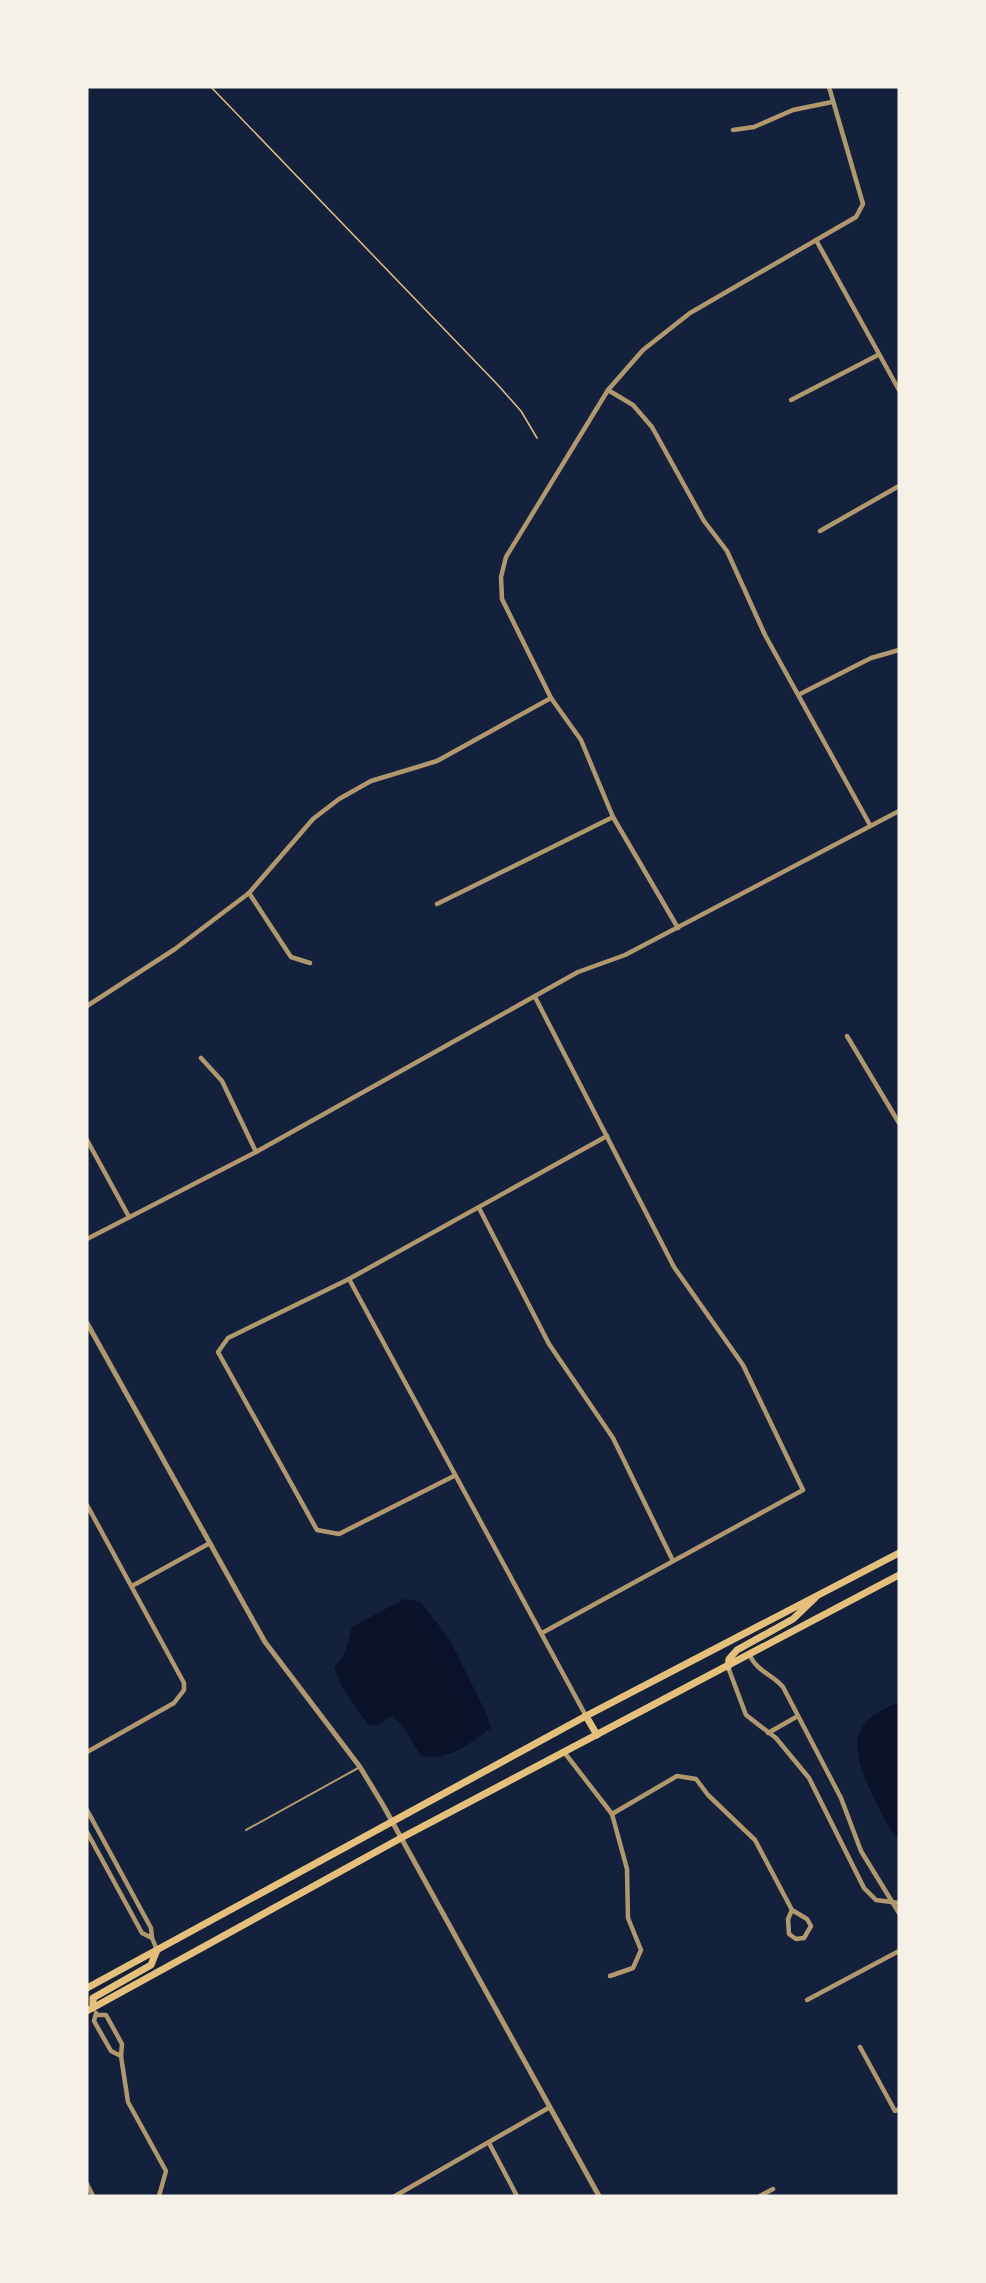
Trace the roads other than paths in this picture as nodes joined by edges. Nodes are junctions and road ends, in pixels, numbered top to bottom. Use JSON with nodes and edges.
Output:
{"nodes":[{"id":1,"x":829,"y":87,"type":"edge"},
{"id":2,"x":832,"y":102,"type":"junction"},
{"id":3,"x":733,"y":130,"type":"dead end"},
{"id":4,"x":816,"y":240,"type":"junction"},
{"id":5,"x":878,"y":355,"type":"junction"},
{"id":6,"x":608,"y":390,"type":"junction"},
{"id":7,"x":899,"y":390,"type":"edge"},
{"id":8,"x":791,"y":400,"type":"dead end"},
{"id":9,"x":899,"y":486,"type":"edge"},
{"id":10,"x":820,"y":531,"type":"dead end"},
{"id":11,"x":899,"y":650,"type":"edge"},
{"id":12,"x":800,"y":694,"type":"junction"},
{"id":13,"x":551,"y":698,"type":"junction"},
{"id":14,"x":899,"y":811,"type":"edge"},
{"id":15,"x":613,"y":817,"type":"junction"},
{"id":16,"x":870,"y":825,"type":"junction"},
{"id":17,"x":249,"y":893,"type":"junction"},
{"id":18,"x":437,"y":904,"type":"dead end"},
{"id":19,"x":678,"y":928,"type":"junction"},
{"id":20,"x":310,"y":963,"type":"dead end"},
{"id":21,"x":535,"y":997,"type":"junction"},
{"id":22,"x":87,"y":1006,"type":"edge"},
{"id":23,"x":847,"y":1036,"type":"dead end"},
{"id":24,"x":201,"y":1058,"type":"dead end"},
{"id":25,"x":899,"y":1123,"type":"edge"},
{"id":26,"x":607,"y":1136,"type":"junction"},
{"id":27,"x":87,"y":1140,"type":"edge"},
{"id":28,"x":256,"y":1152,"type":"junction"},
{"id":29,"x":479,"y":1208,"type":"junction"},
{"id":30,"x":128,"y":1215,"type":"junction"},
{"id":31,"x":87,"y":1239,"type":"edge"},
{"id":32,"x":349,"y":1279,"type":"junction"},
{"id":33,"x":87,"y":1323,"type":"edge"},
{"id":34,"x":454,"y":1476,"type":"junction"},
{"id":35,"x":87,"y":1505,"type":"edge"},
{"id":36,"x":210,"y":1542,"type":"junction"},
{"id":37,"x":899,"y":1552,"type":"edge"},
{"id":38,"x":673,"y":1561,"type":"junction"},
{"id":39,"x":899,"y":1575,"type":"edge"},
{"id":40,"x":132,"y":1586,"type":"junction"},
{"id":41,"x":819,"y":1594,"type":"junction"},
{"id":42,"x":542,"y":1633,"type":"junction"},
{"id":43,"x":750,"y":1656,"type":"junction"},
{"id":44,"x":728,"y":1667,"type":"junction"},
{"id":45,"x":586,"y":1716,"type":"junction"},
{"id":46,"x":798,"y":1716,"type":"junction"},
{"id":47,"x":768,"y":1733,"type":"junction"},
{"id":48,"x":597,"y":1735,"type":"junction"},
{"id":49,"x":87,"y":1752,"type":"edge"},
{"id":50,"x":564,"y":1752,"type":"junction"},
{"id":51,"x":360,"y":1767,"type":"junction"},
{"id":52,"x":87,"y":1810,"type":"edge"},
{"id":53,"x":612,"y":1814,"type":"junction"},
{"id":54,"x":392,"y":1821,"type":"junction"},
{"id":55,"x":246,"y":1830,"type":"dead end"},
{"id":56,"x":87,"y":1832,"type":"edge"},
{"id":57,"x":101,"y":1836,"type":"junction"},
{"id":58,"x":401,"y":1838,"type":"junction"},
{"id":59,"x":92,"y":1841,"type":"junction"},
{"id":60,"x":899,"y":1903,"type":"edge"},
{"id":61,"x":892,"y":1904,"type":"junction"},
{"id":62,"x":792,"y":1910,"type":"junction"},
{"id":63,"x":899,"y":1913,"type":"edge"},
{"id":64,"x":152,"y":1938,"type":"junction"},
{"id":65,"x":158,"y":1950,"type":"junction"},
{"id":66,"x":899,"y":1951,"type":"edge"},
{"id":67,"x":610,"y":1976,"type":"dead end"},
{"id":68,"x":87,"y":1988,"type":"edge"},
{"id":69,"x":807,"y":2000,"type":"dead end"},
{"id":70,"x":90,"y":2009,"type":"edge"},
{"id":71,"x":97,"y":2015,"type":"junction"},
{"id":72,"x":860,"y":2047,"type":"dead end"},
{"id":73,"x":121,"y":2056,"type":"junction"},
{"id":74,"x":550,"y":2107,"type":"junction"},
{"id":75,"x":899,"y":2109,"type":"edge"},
{"id":76,"x":489,"y":2143,"type":"junction"},
{"id":77,"x":87,"y":2184,"type":"edge"},
{"id":78,"x":773,"y":2189,"type":"dead end"},
{"id":79,"x":93,"y":2196,"type":"edge"},
{"id":80,"x":159,"y":2196,"type":"edge"},
{"id":81,"x":395,"y":2196,"type":"edge"},
{"id":82,"x":517,"y":2196,"type":"edge"},
{"id":83,"x":599,"y":2196,"type":"edge"},
{"id":84,"x":760,"y":2196,"type":"edge"}],
"edges":[{"from":1,"to":2,"type":"street"},
{"from":2,"to":3,"type":"street"},
{"from":2,"to":4,"type":"street"},
{"from":4,"to":5,"type":"street"},
{"from":4,"to":6,"type":"street"},
{"from":5,"to":7,"type":"street"},
{"from":5,"to":8,"type":"street"},
{"from":6,"to":12,"type":"street"},
{"from":6,"to":13,"type":"street"},
{"from":9,"to":10,"type":"street"},
{"from":11,"to":12,"type":"street"},
{"from":12,"to":16,"type":"street"},
{"from":13,"to":15,"type":"street"},
{"from":13,"to":17,"type":"street"},
{"from":14,"to":16,"type":"street"},
{"from":15,"to":18,"type":"street"},
{"from":15,"to":19,"type":"street"},
{"from":16,"to":19,"type":"street"},
{"from":17,"to":20,"type":"street"},
{"from":17,"to":22,"type":"street"},
{"from":19,"to":21,"type":"street"},
{"from":21,"to":26,"type":"street"},
{"from":21,"to":28,"type":"street"},
{"from":23,"to":25,"type":"street"},
{"from":24,"to":28,"type":"street"},
{"from":26,"to":29,"type":"street"},
{"from":26,"to":38,"type":"street"},
{"from":27,"to":30,"type":"street"},
{"from":28,"to":30,"type":"street"},
{"from":29,"to":32,"type":"street"},
{"from":29,"to":38,"type":"street"},
{"from":30,"to":31,"type":"street"},
{"from":32,"to":34,"type":"street"},
{"from":32,"to":34,"type":"street"},
{"from":33,"to":36,"type":"street"},
{"from":34,"to":42,"type":"street"},
{"from":35,"to":40,"type":"street"},
{"from":36,"to":40,"type":"street"},
{"from":36,"to":51,"type":"street"},
{"from":37,"to":41,"type":"main road"},
{"from":38,"to":42,"type":"street"},
{"from":39,"to":43,"type":"main road"},
{"from":40,"to":49,"type":"street"},
{"from":41,"to":44,"type":"main road"},
{"from":41,"to":45,"type":"main road"},
{"from":42,"to":45,"type":"street"},
{"from":43,"to":44,"type":"main road"},
{"from":43,"to":46,"type":"street"},
{"from":44,"to":47,"type":"street"},
{"from":44,"to":48,"type":"main road"},
{"from":45,"to":48,"type":"main road"},
{"from":45,"to":54,"type":"main road"},
{"from":46,"to":47,"type":"street"},
{"from":46,"to":61,"type":"street"},
{"from":47,"to":61,"type":"street"},
{"from":48,"to":50,"type":"main road"},
{"from":50,"to":53,"type":"street"},
{"from":50,"to":58,"type":"main road"},
{"from":51,"to":54,"type":"street"},
{"from":51,"to":55,"type":"lane"},
{"from":52,"to":57,"type":"street"},
{"from":53,"to":62,"type":"street"},
{"from":53,"to":67,"type":"street"},
{"from":54,"to":58,"type":"street"},
{"from":54,"to":65,"type":"main road"},
{"from":56,"to":59,"type":"street"},
{"from":57,"to":59,"type":"street"},
{"from":57,"to":64,"type":"street"},
{"from":58,"to":70,"type":"main road"},
{"from":58,"to":74,"type":"street"},
{"from":59,"to":64,"type":"street"},
{"from":60,"to":61,"type":"street"},
{"from":61,"to":63,"type":"street"},
{"from":62,"to":62,"type":"street"},
{"from":64,"to":65,"type":"street"},
{"from":65,"to":68,"type":"main road"},
{"from":65,"to":70,"type":"main road"},
{"from":66,"to":69,"type":"street"},
{"from":70,"to":71,"type":"street"},
{"from":71,"to":73,"type":"street"},
{"from":71,"to":73,"type":"street"},
{"from":72,"to":75,"type":"street"},
{"from":73,"to":80,"type":"street"},
{"from":74,"to":76,"type":"street"},
{"from":74,"to":83,"type":"street"},
{"from":76,"to":81,"type":"street"},
{"from":76,"to":82,"type":"street"},
{"from":77,"to":79,"type":"street"},
{"from":78,"to":84,"type":"street"}]}
